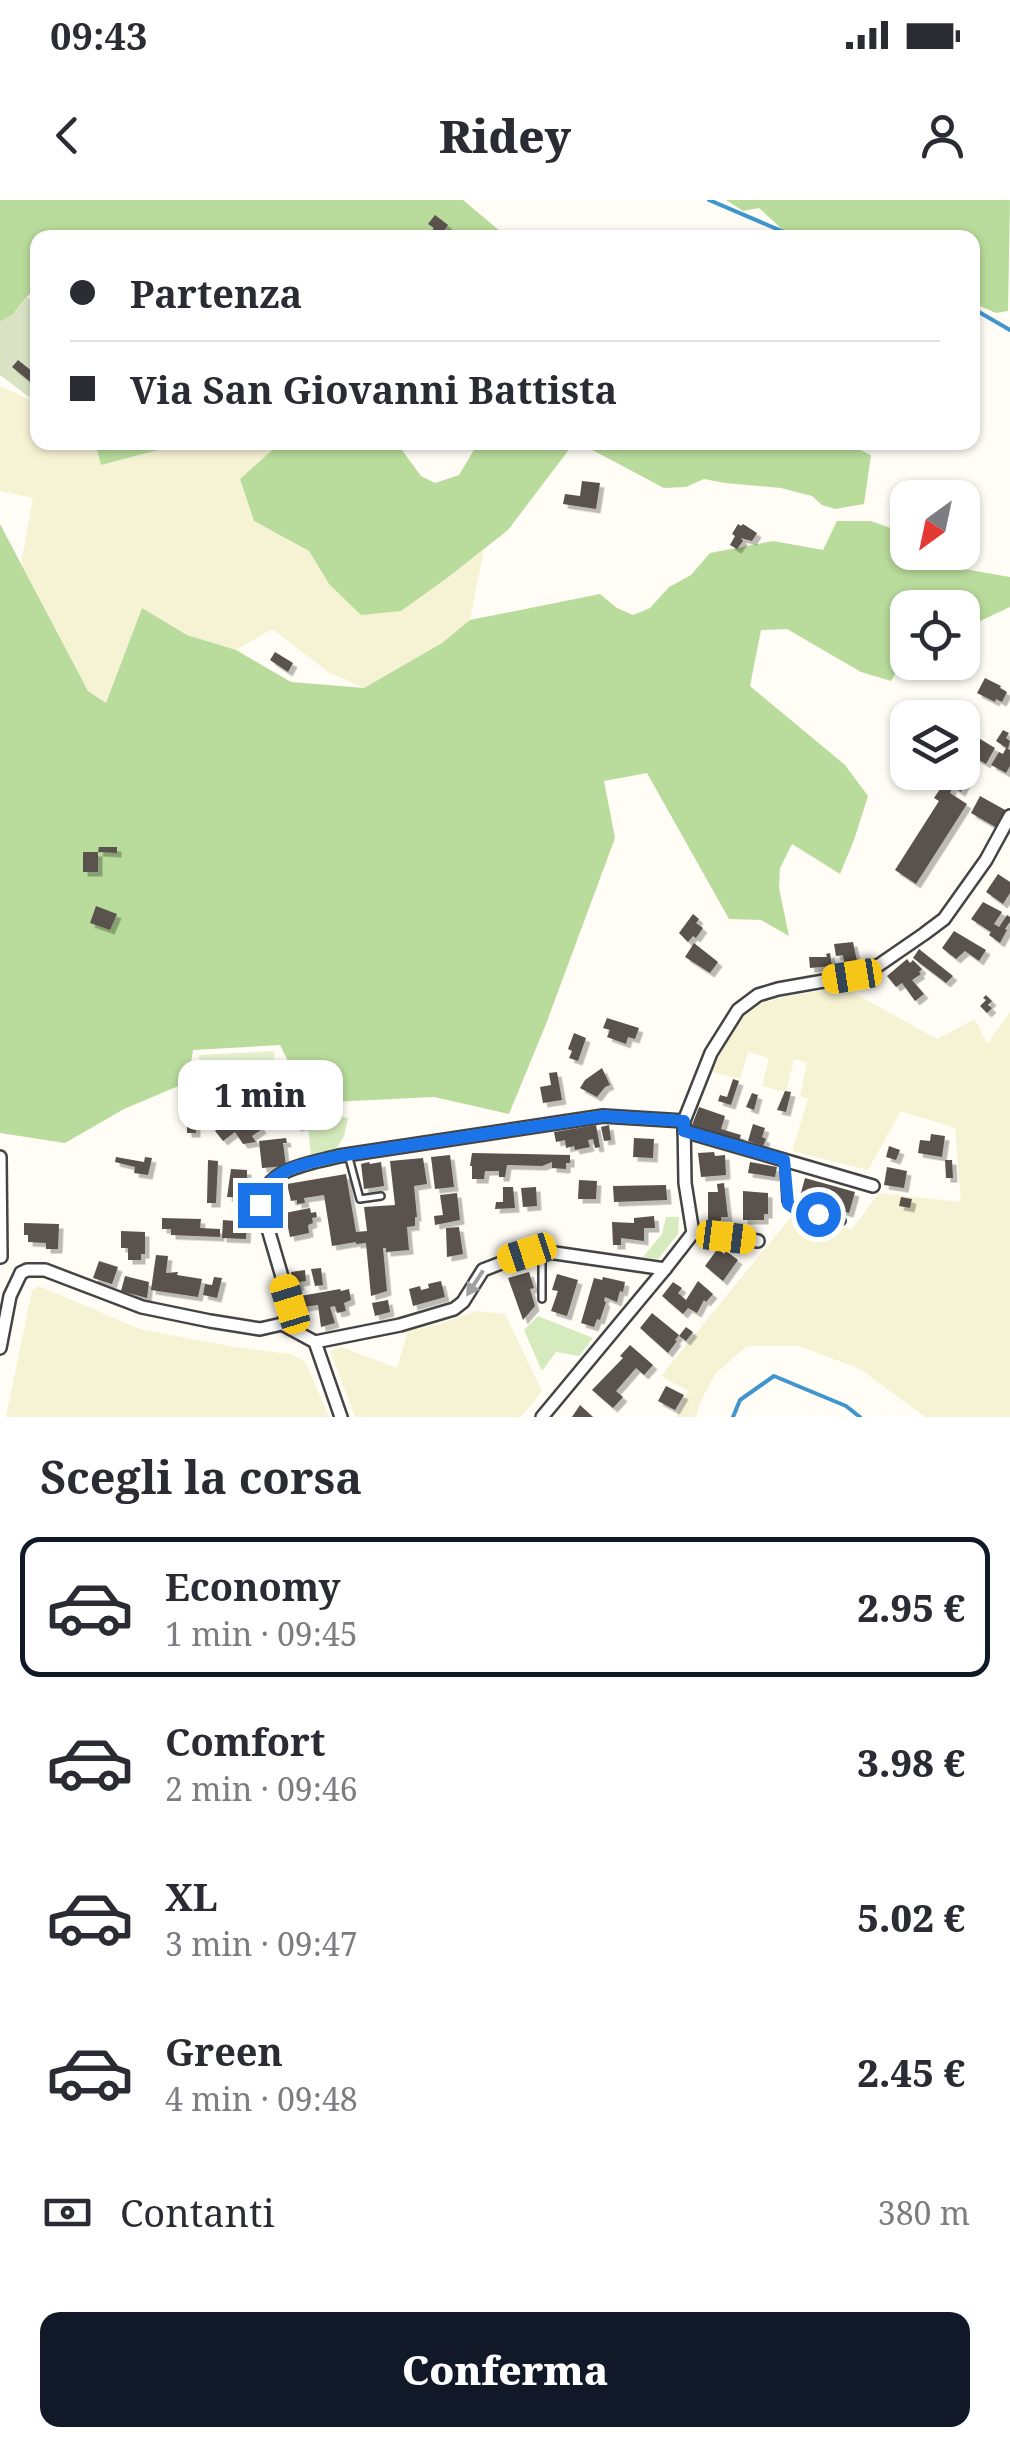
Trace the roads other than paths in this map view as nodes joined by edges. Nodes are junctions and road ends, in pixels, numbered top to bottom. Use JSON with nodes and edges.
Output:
{"nodes":[{"id":1,"x":1010,"y":816,"type":"edge"},
{"id":2,"x":684,"y":1126,"type":"junction"},
{"id":3,"x":348,"y":1155,"type":"junction"},
{"id":4,"x":0,"y":1156,"type":"edge"},
{"id":5,"x":784,"y":1160,"type":"junction"},
{"id":6,"x":872,"y":1186,"type":"dead end"},
{"id":7,"x":381,"y":1196,"type":"dead end"},
{"id":8,"x":842,"y":1221,"type":"dead end"},
{"id":9,"x":693,"y":1233,"type":"junction"},
{"id":10,"x":758,"y":1241,"type":"dead end"},
{"id":11,"x":542,"y":1252,"type":"junction"},
{"id":12,"x":1,"y":1257,"type":"edge"},
{"id":13,"x":665,"y":1270,"type":"junction"},
{"id":14,"x":21,"y":1273,"type":"junction"},
{"id":15,"x":542,"y":1300,"type":"dead end"},
{"id":16,"x":282,"y":1324,"type":"junction"},
{"id":17,"x":315,"y":1342,"type":"junction"},
{"id":18,"x":0,"y":1348,"type":"edge"},
{"id":19,"x":341,"y":1417,"type":"edge"},
{"id":20,"x":542,"y":1417,"type":"edge"}],
"edges":[{"from":1,"to":2,"type":"street"},
{"from":2,"to":3,"type":"street"},
{"from":2,"to":5,"type":"street"},
{"from":2,"to":9,"type":"street"},
{"from":3,"to":7,"type":"lane"},
{"from":3,"to":16,"type":"street"},
{"from":4,"to":12,"type":"street"},
{"from":5,"to":6,"type":"street"},
{"from":5,"to":8,"type":"lane"},
{"from":9,"to":10,"type":"street"},
{"from":9,"to":13,"type":"street"},
{"from":11,"to":13,"type":"street"},
{"from":11,"to":15,"type":"lane"},
{"from":11,"to":17,"type":"street","one_way":true},
{"from":12,"to":14,"type":"street"},
{"from":13,"to":20,"type":"street"},
{"from":14,"to":16,"type":"street"},
{"from":14,"to":18,"type":"street"},
{"from":16,"to":17,"type":"street"},
{"from":17,"to":19,"type":"street"}]}
